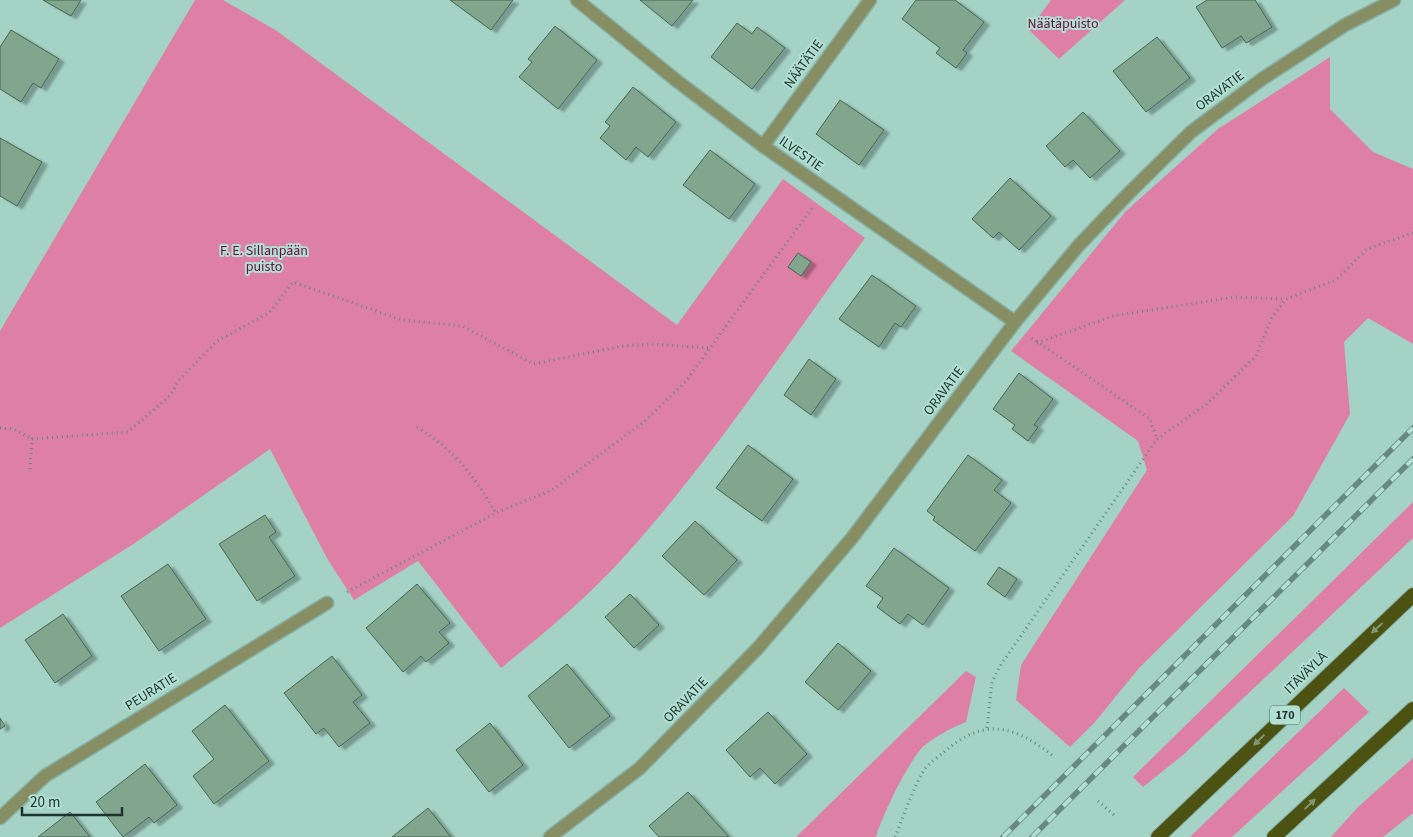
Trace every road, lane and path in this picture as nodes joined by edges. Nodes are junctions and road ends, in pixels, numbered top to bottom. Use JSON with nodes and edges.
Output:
{"nodes":[{"id":1,"x":577,"y":0,"type":"edge"},
{"id":2,"x":870,"y":0,"type":"edge"},
{"id":3,"x":1394,"y":0,"type":"edge"},
{"id":4,"x":763,"y":146,"type":"junction"},
{"id":5,"x":826,"y":189,"type":"junction"},
{"id":6,"x":1413,"y":232,"type":"edge"},
{"id":7,"x":1286,"y":299,"type":"junction"},
{"id":8,"x":1015,"y":322,"type":"junction"},
{"id":9,"x":1037,"y":343,"type":"junction"},
{"id":10,"x":711,"y":348,"type":"junction"},
{"id":11,"x":417,"y":427,"type":"dead end"},
{"id":12,"x":0,"y":428,"type":"edge"},
{"id":13,"x":32,"y":439,"type":"junction"},
{"id":14,"x":1157,"y":439,"type":"junction"},
{"id":15,"x":30,"y":469,"type":"dead end"},
{"id":16,"x":496,"y":513,"type":"junction"},
{"id":17,"x":1413,"y":595,"type":"edge"},
{"id":18,"x":327,"y":603,"type":"joint"},
{"id":19,"x":1413,"y":709,"type":"edge"},
{"id":20,"x":987,"y":728,"type":"junction"},
{"id":21,"x":1053,"y":756,"type":"dead end"},
{"id":22,"x":1098,"y":801,"type":"dead end"},
{"id":23,"x":1115,"y":816,"type":"dead end"},
{"id":24,"x":0,"y":818,"type":"edge"},
{"id":25,"x":550,"y":837,"type":"edge"},
{"id":26,"x":895,"y":837,"type":"edge"},
{"id":27,"x":1158,"y":837,"type":"edge"},
{"id":28,"x":1274,"y":837,"type":"edge"}],
"edges":[{"from":1,"to":4,"type":"street","name":"ILVESTIE"},
{"from":2,"to":4,"type":"street","name":"NÄÄTÄTIE"},
{"from":3,"to":8,"type":"street","name":"ORAVATIE"},
{"from":4,"to":5,"type":"street","name":"ILVESTIE"},
{"from":5,"to":8,"type":"street","name":"ILVESTIE"},
{"from":5,"to":10,"type":"path"},
{"from":6,"to":7,"type":"path"},
{"from":7,"to":9,"type":"path"},
{"from":7,"to":14,"type":"path"},
{"from":8,"to":9,"type":"path"},
{"from":8,"to":25,"type":"street","name":"ORAVATIE"},
{"from":9,"to":14,"type":"path"},
{"from":10,"to":13,"type":"path"},
{"from":10,"to":16,"type":"path"},
{"from":11,"to":16,"type":"path"},
{"from":12,"to":13,"type":"path"},
{"from":13,"to":15,"type":"path"},
{"from":14,"to":20,"type":"path"},
{"from":16,"to":18,"type":"path"},
{"from":17,"to":27,"type":"highway","name":"ITÄVÄYLÄ","number":"170","one_way":true},
{"from":18,"to":24,"type":"street","name":"PEURATIE"},
{"from":28,"to":19,"type":"highway","one_way":true},
{"from":20,"to":21,"type":"path"},
{"from":20,"to":26,"type":"path"},
{"from":22,"to":23,"type":"path"}]}
